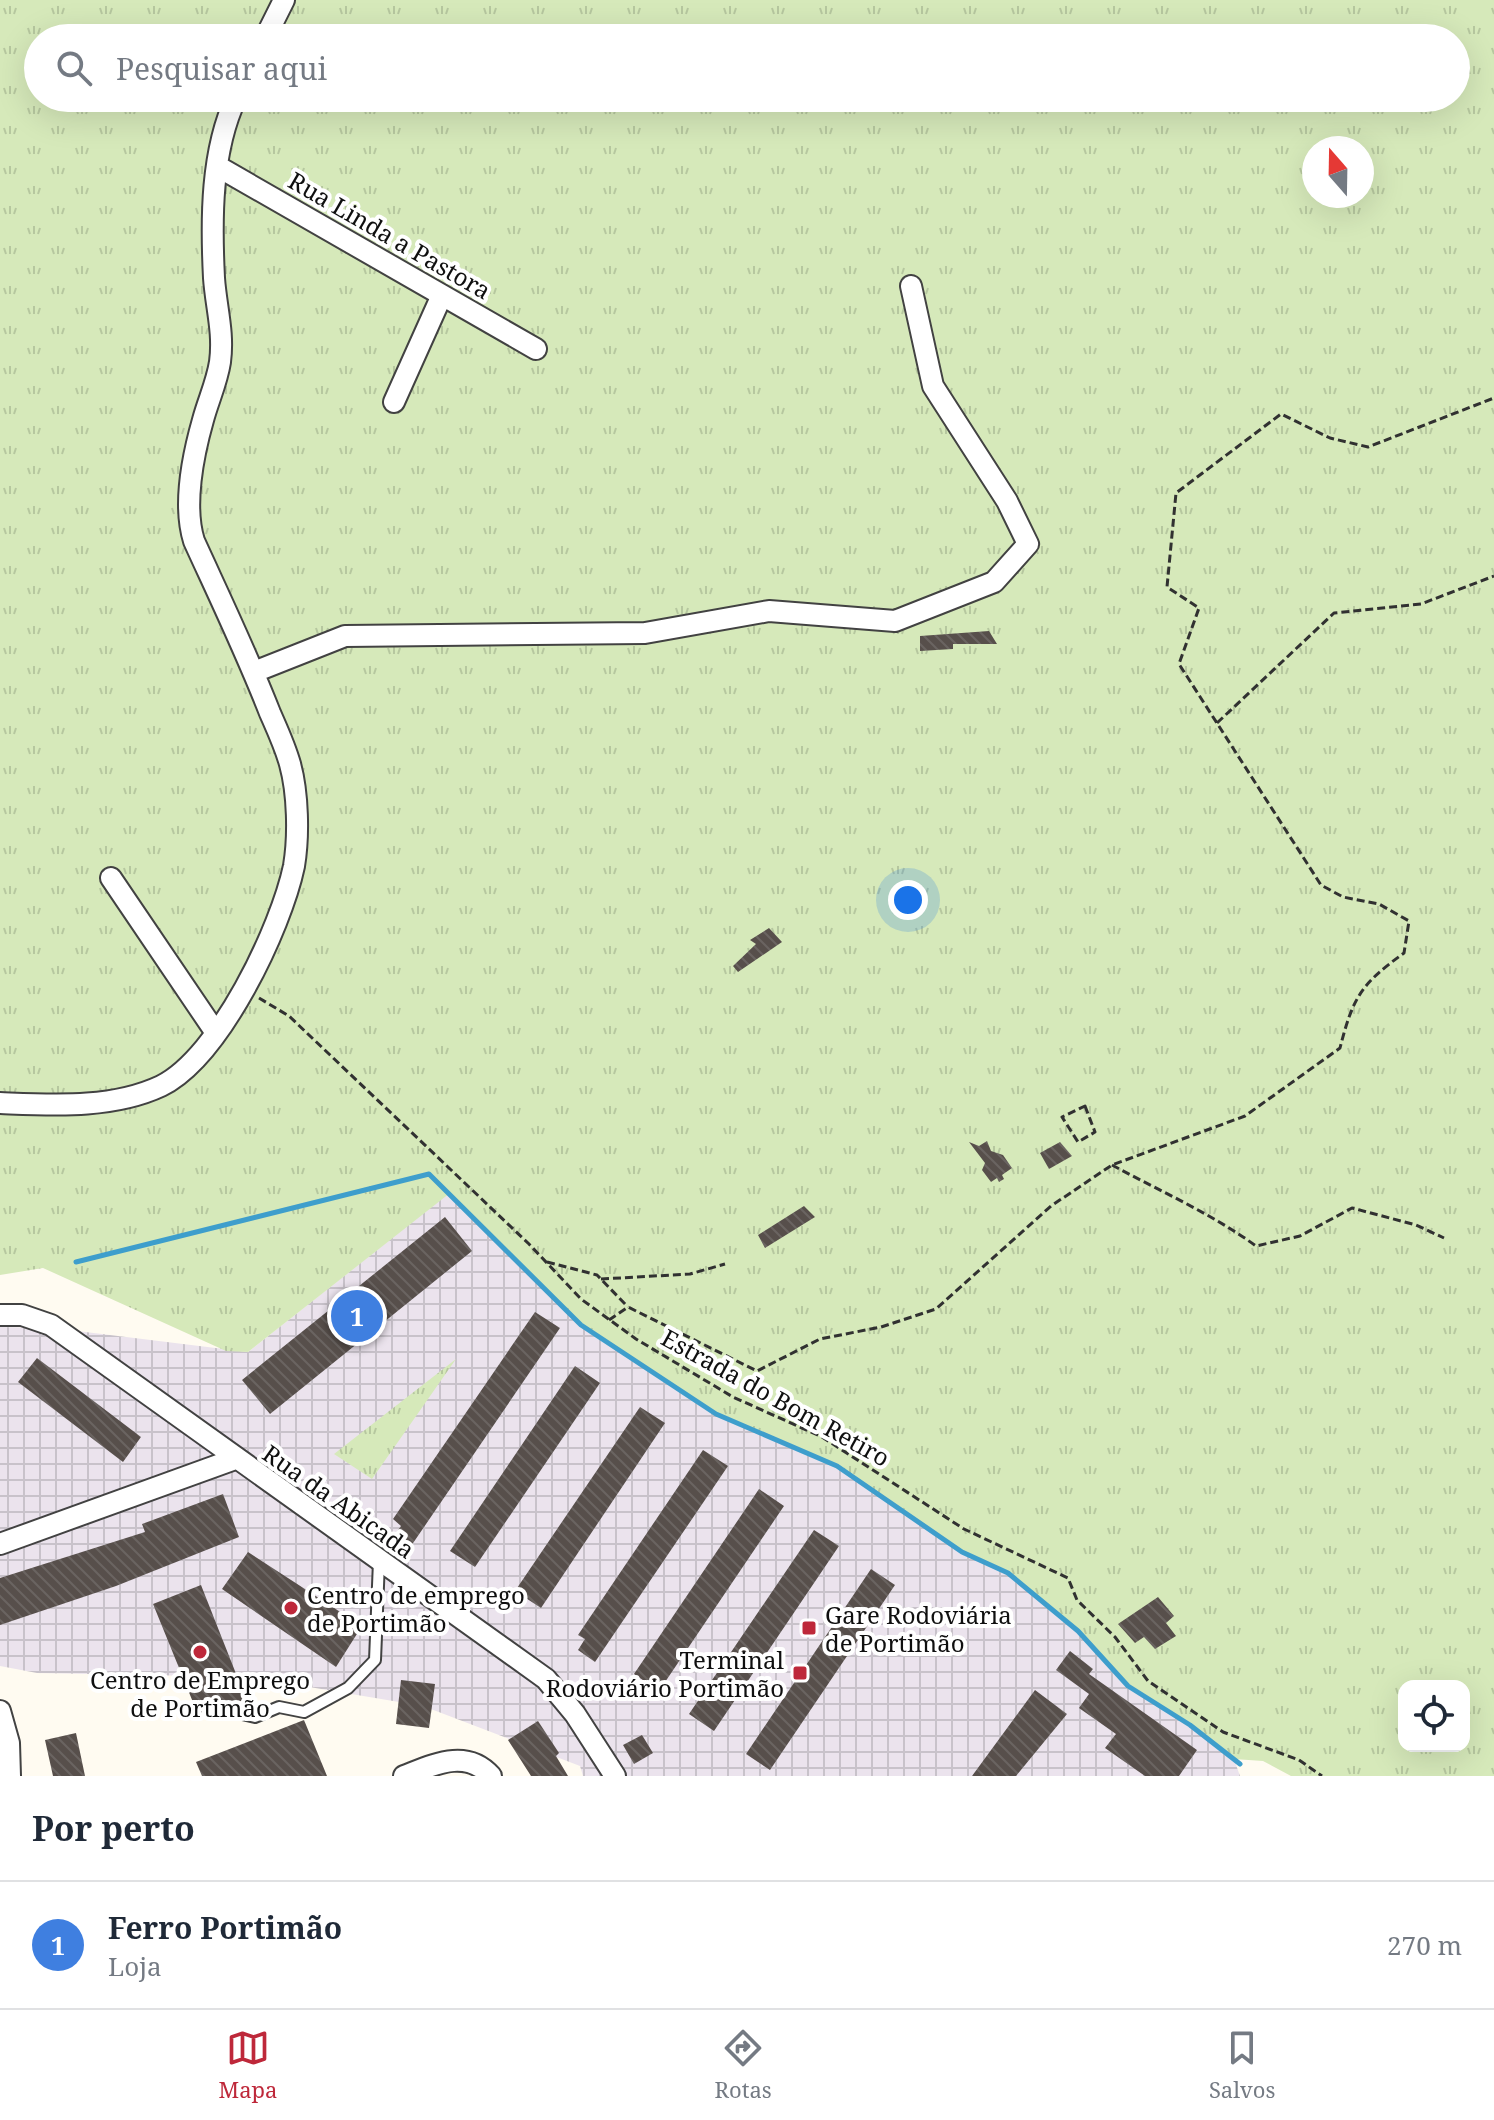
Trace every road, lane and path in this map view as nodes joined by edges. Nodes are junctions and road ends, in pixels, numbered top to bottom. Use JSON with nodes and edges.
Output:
{"nodes":[{"id":1,"x":284,"y":0,"type":"edge"},
{"id":2,"x":272,"y":24,"type":"edge"},
{"id":3,"x":231,"y":112,"type":"edge"},
{"id":4,"x":217,"y":166,"type":"junction"},
{"id":5,"x":911,"y":286,"type":"dead end"},
{"id":6,"x":442,"y":295,"type":"junction"},
{"id":7,"x":536,"y":349,"type":"dead end"},
{"id":8,"x":1494,"y":398,"type":"edge"},
{"id":9,"x":394,"y":402,"type":"dead end"},
{"id":10,"x":1494,"y":576,"type":"edge"},
{"id":11,"x":254,"y":672,"type":"junction"},
{"id":12,"x":1217,"y":723,"type":"junction"},
{"id":13,"x":111,"y":878,"type":"dead end"},
{"id":14,"x":246,"y":990,"type":"junction"},
{"id":15,"x":216,"y":1033,"type":"junction"},
{"id":16,"x":0,"y":1103,"type":"edge"},
{"id":17,"x":1080,"y":1141,"type":"joint"},
{"id":18,"x":1112,"y":1165,"type":"junction"},
{"id":19,"x":1444,"y":1238,"type":"dead end"},
{"id":20,"x":545,"y":1262,"type":"junction"},
{"id":21,"x":725,"y":1264,"type":"dead end"},
{"id":22,"x":601,"y":1279,"type":"junction"},
{"id":23,"x":0,"y":1294,"type":"edge"},
{"id":24,"x":628,"y":1307,"type":"junction"},
{"id":25,"x":3,"y":1315,"type":"edge"},
{"id":26,"x":609,"y":1320,"type":"junction"},
{"id":27,"x":235,"y":1459,"type":"junction"},
{"id":28,"x":0,"y":1544,"type":"edge"},
{"id":29,"x":379,"y":1561,"type":"junction"},
{"id":30,"x":0,"y":1711,"type":"edge"},
{"id":31,"x":242,"y":1714,"type":"dead end"},
{"id":32,"x":10,"y":1776,"type":"edge"},
{"id":33,"x":404,"y":1776,"type":"edge"},
{"id":34,"x":491,"y":1776,"type":"edge"},
{"id":35,"x":615,"y":1776,"type":"edge"},
{"id":36,"x":1322,"y":1776,"type":"edge"}],
"edges":[{"from":1,"to":2,"type":"street"},
{"from":3,"to":4,"type":"street"},
{"from":4,"to":6,"type":"street","name":"Rua Linda a Pastora"},
{"from":4,"to":11,"type":"street"},
{"from":5,"to":11,"type":"street"},
{"from":6,"to":7,"type":"street","name":"Rua Linda a Pastora"},
{"from":6,"to":9,"type":"street"},
{"from":8,"to":12,"type":"path"},
{"from":10,"to":12,"type":"path"},
{"from":11,"to":14,"type":"street"},
{"from":12,"to":18,"type":"path"},
{"from":13,"to":15,"type":"street"},
{"from":14,"to":15,"type":"street"},
{"from":14,"to":20,"type":"path","name":"Estrada do Bom Retiro"},
{"from":15,"to":16,"type":"street"},
{"from":17,"to":17,"type":"path"},
{"from":18,"to":19,"type":"path"},
{"from":18,"to":24,"type":"path"},
{"from":20,"to":22,"type":"path"},
{"from":20,"to":26,"type":"path","name":"Estrada do Bom Retiro"},
{"from":21,"to":22,"type":"path"},
{"from":22,"to":24,"type":"path"},
{"from":23,"to":25,"type":"street"},
{"from":24,"to":26,"type":"path"},
{"from":25,"to":27,"type":"street","name":"Rua da Abicada"},
{"from":26,"to":36,"type":"path","name":"Estrada do Bom Retiro"},
{"from":27,"to":28,"type":"street"},
{"from":27,"to":29,"type":"street","name":"Rua da Abicada"},
{"from":29,"to":31,"type":"lane"},
{"from":29,"to":35,"type":"street","name":"Rua da Abicada"},
{"from":30,"to":32,"type":"street"},
{"from":33,"to":34,"type":"street"}]}
